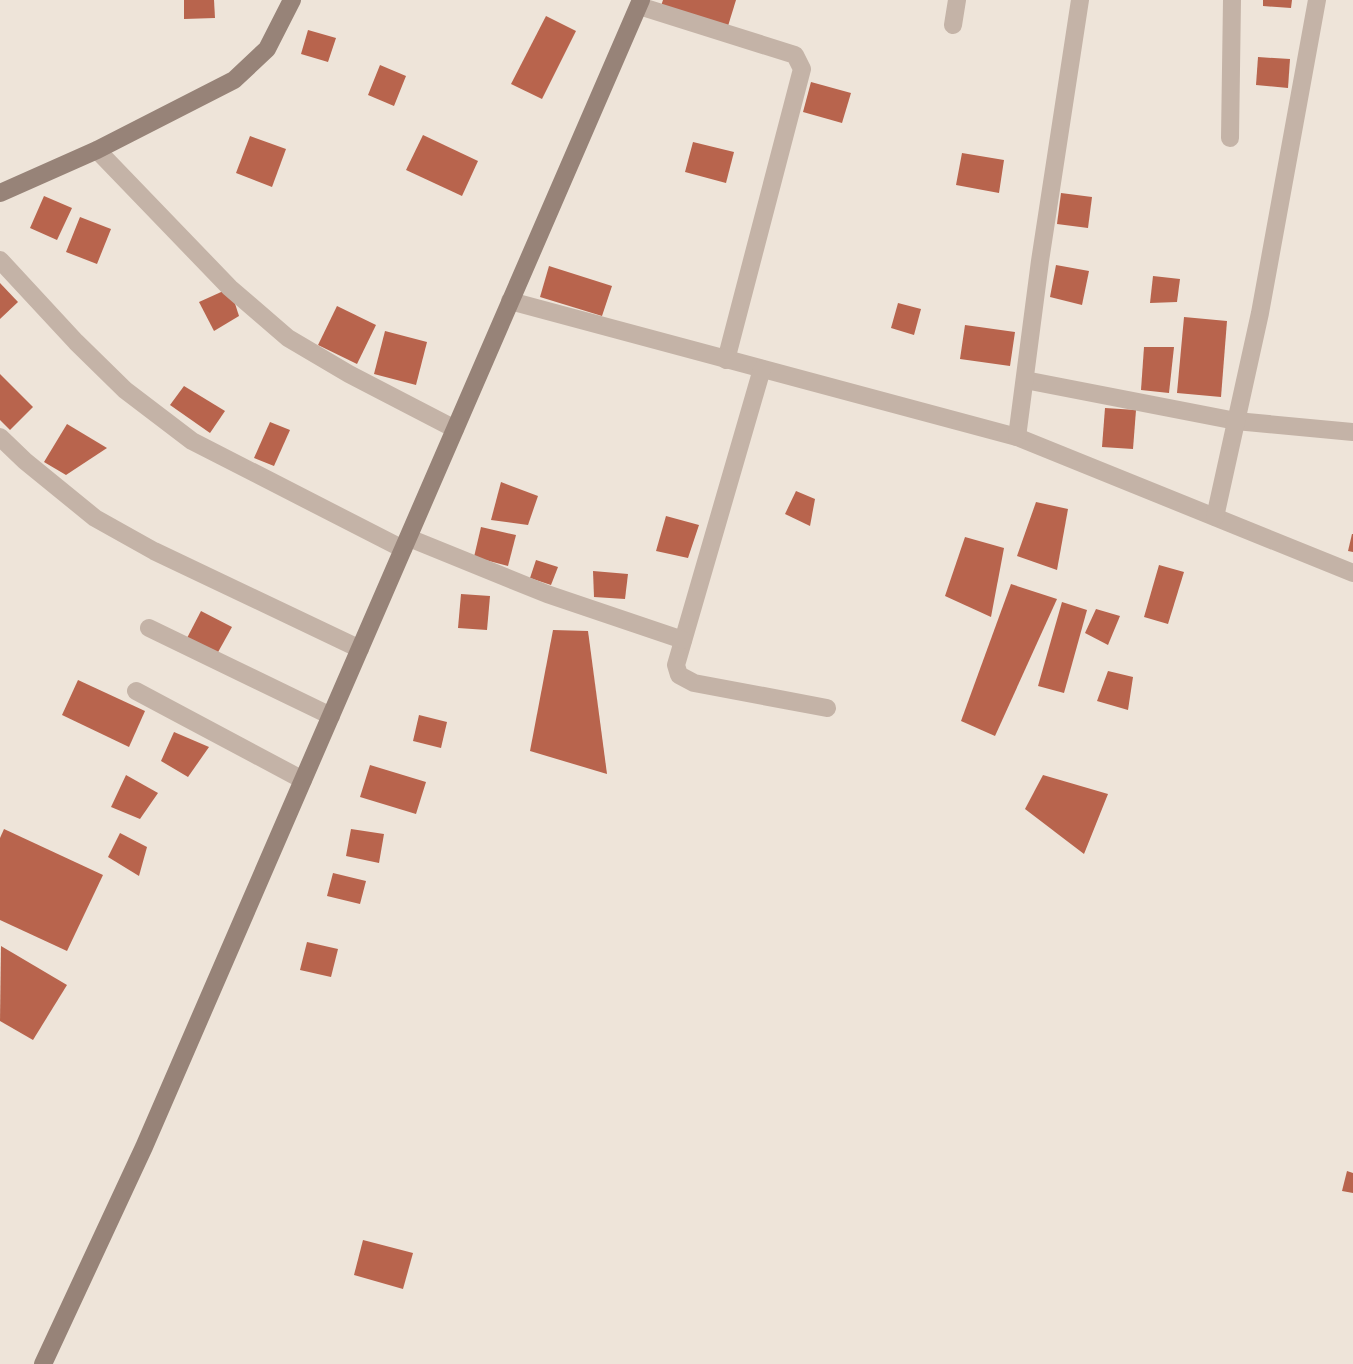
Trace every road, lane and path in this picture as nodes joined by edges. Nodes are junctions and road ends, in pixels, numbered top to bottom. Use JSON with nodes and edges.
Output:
{"nodes":[{"id":1,"x":292,"y":0,"type":"edge"},
{"id":2,"x":957,"y":0,"type":"edge"},
{"id":3,"x":1080,"y":0,"type":"edge"},
{"id":4,"x":1232,"y":0,"type":"edge"},
{"id":5,"x":1317,"y":0,"type":"edge"},
{"id":6,"x":640,"y":3,"type":"edge"},
{"id":7,"x":953,"y":25,"type":"dead end"},
{"id":8,"x":1230,"y":138,"type":"dead end"},
{"id":9,"x":97,"y":150,"type":"junction"},
{"id":10,"x":0,"y":193,"type":"edge"},
{"id":11,"x":0,"y":260,"type":"edge"},
{"id":12,"x":510,"y":302,"type":"junction"},
{"id":13,"x":726,"y":360,"type":"junction"},
{"id":14,"x":762,"y":369,"type":"junction"},
{"id":15,"x":1025,"y":380,"type":"junction"},
{"id":16,"x":1236,"y":421,"type":"junction"},
{"id":17,"x":455,"y":429,"type":"junction"},
{"id":18,"x":1353,"y":432,"type":"edge"},
{"id":19,"x":0,"y":437,"type":"edge"},
{"id":20,"x":1017,"y":437,"type":"junction"},
{"id":21,"x":1215,"y":517,"type":"junction"},
{"id":22,"x":406,"y":544,"type":"junction"},
{"id":23,"x":1353,"y":573,"type":"edge"},
{"id":24,"x":149,"y":628,"type":"dead end"},
{"id":25,"x":683,"y":640,"type":"junction"},
{"id":26,"x":360,"y":649,"type":"junction"},
{"id":27,"x":136,"y":691,"type":"dead end"},
{"id":28,"x":827,"y":708,"type":"dead end"},
{"id":29,"x":331,"y":716,"type":"junction"},
{"id":30,"x":303,"y":780,"type":"junction"},
{"id":31,"x":43,"y":1364,"type":"edge"}],
"edges":[{"from":1,"to":9,"type":"main road"},
{"from":2,"to":7,"type":"street"},
{"from":3,"to":15,"type":"street"},
{"from":4,"to":8,"type":"street"},
{"from":5,"to":16,"type":"street"},
{"from":6,"to":12,"type":"main road"},
{"from":6,"to":13,"type":"street"},
{"from":9,"to":10,"type":"main road"},
{"from":9,"to":17,"type":"street"},
{"from":11,"to":22,"type":"street"},
{"from":12,"to":13,"type":"street"},
{"from":12,"to":17,"type":"main road"},
{"from":13,"to":14,"type":"street"},
{"from":14,"to":20,"type":"street"},
{"from":14,"to":25,"type":"street"},
{"from":15,"to":16,"type":"street"},
{"from":15,"to":20,"type":"street"},
{"from":16,"to":18,"type":"street"},
{"from":16,"to":21,"type":"street"},
{"from":17,"to":22,"type":"main road"},
{"from":19,"to":26,"type":"street"},
{"from":20,"to":21,"type":"street"},
{"from":21,"to":23,"type":"street"},
{"from":22,"to":25,"type":"street"},
{"from":22,"to":26,"type":"main road"},
{"from":24,"to":29,"type":"street"},
{"from":25,"to":28,"type":"street"},
{"from":26,"to":29,"type":"main road"},
{"from":27,"to":30,"type":"street"},
{"from":29,"to":30,"type":"main road"},
{"from":30,"to":31,"type":"main road"}]}
